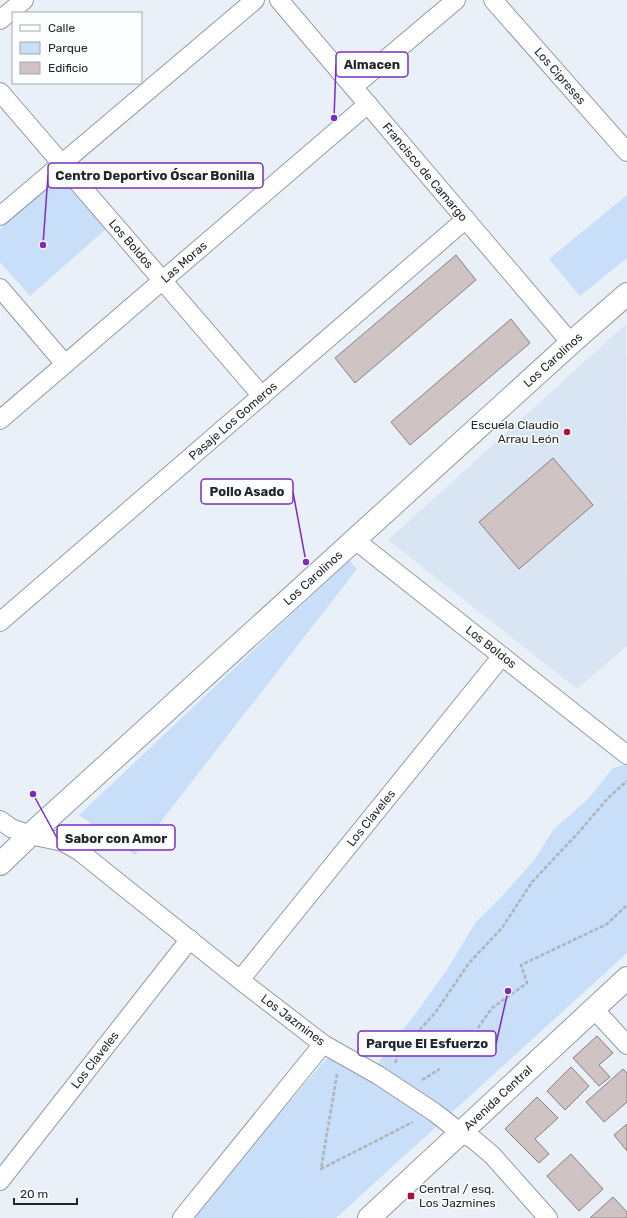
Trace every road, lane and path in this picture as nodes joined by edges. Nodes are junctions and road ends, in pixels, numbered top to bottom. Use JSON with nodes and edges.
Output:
{"nodes":[{"id":1,"x":24,"y":0,"type":"edge"},
{"id":2,"x":255,"y":0,"type":"edge"},
{"id":3,"x":279,"y":0,"type":"edge"},
{"id":4,"x":456,"y":0,"type":"edge"},
{"id":5,"x":493,"y":0,"type":"edge"},
{"id":6,"x":0,"y":20,"type":"edge"},
{"id":7,"x":353,"y":87,"type":"junction"},
{"id":8,"x":0,"y":92,"type":"edge"},
{"id":9,"x":368,"y":104,"type":"junction"},
{"id":10,"x":627,"y":152,"type":"edge"},
{"id":11,"x":62,"y":164,"type":"junction"},
{"id":12,"x":0,"y":216,"type":"edge"},
{"id":13,"x":466,"y":219,"type":"junction"},
{"id":14,"x":163,"y":280,"type":"junction"},
{"id":15,"x":0,"y":288,"type":"edge"},
{"id":16,"x":625,"y":299,"type":"edge"},
{"id":17,"x":571,"y":343,"type":"junction"},
{"id":18,"x":65,"y":364,"type":"junction"},
{"id":19,"x":262,"y":396,"type":"junction"},
{"id":20,"x":0,"y":420,"type":"edge"},
{"id":21,"x":355,"y":540,"type":"junction"},
{"id":22,"x":4,"y":612,"type":"edge"},
{"id":23,"x":502,"y":656,"type":"junction"},
{"id":24,"x":627,"y":755,"type":"edge"},
{"id":25,"x":627,"y":781,"type":"edge"},
{"id":26,"x":0,"y":820,"type":"edge"},
{"id":27,"x":30,"y":835,"type":"junction"},
{"id":28,"x":0,"y":864,"type":"edge"},
{"id":29,"x":627,"y":905,"type":"edge"},
{"id":30,"x":190,"y":939,"type":"junction"},
{"id":31,"x":627,"y":978,"type":"edge"},
{"id":32,"x":240,"y":980,"type":"junction"},
{"id":33,"x":594,"y":1009,"type":"junction"},
{"id":34,"x":478,"y":1028,"type":"dead end"},
{"id":35,"x":323,"y":1044,"type":"junction"},
{"id":36,"x":627,"y":1045,"type":"edge"},
{"id":37,"x":341,"y":1054,"type":"junction"},
{"id":38,"x":388,"y":1081,"type":"junction"},
{"id":39,"x":434,"y":1112,"type":"junction"},
{"id":40,"x":461,"y":1133,"type":"junction"},
{"id":41,"x":0,"y":1181,"type":"edge"},
{"id":42,"x":182,"y":1218,"type":"edge"},
{"id":43,"x":369,"y":1218,"type":"edge"},
{"id":44,"x":548,"y":1218,"type":"edge"}],
"edges":[{"from":1,"to":6,"type":"street"},
{"from":2,"to":11,"type":"street"},
{"from":3,"to":7,"type":"street","name":"Francisco de Camargo"},
{"from":4,"to":7,"type":"street"},
{"from":5,"to":10,"type":"street","name":"Los Cipreses"},
{"from":7,"to":9,"type":"street","name":"Francisco de Camargo"},
{"from":8,"to":11,"type":"street","name":"Los Boldos"},
{"from":9,"to":13,"type":"street","name":"Francisco de Camargo"},
{"from":9,"to":14,"type":"street","name":"Las Moras"},
{"from":11,"to":12,"type":"street"},
{"from":11,"to":14,"type":"street","name":"Los Boldos"},
{"from":13,"to":17,"type":"street","name":"Francisco de Camargo"},
{"from":13,"to":19,"type":"street","name":"Pasaje Los Gomeros"},
{"from":14,"to":18,"type":"street","name":"Las Moras"},
{"from":14,"to":19,"type":"street","name":"Los Boldos"},
{"from":15,"to":18,"type":"street"},
{"from":16,"to":17,"type":"street","name":"Los Carolinos"},
{"from":17,"to":21,"type":"street","name":"Los Carolinos"},
{"from":18,"to":20,"type":"street","name":"Las Moras"},
{"from":19,"to":22,"type":"street","name":"Pasaje Los Gomeros"},
{"from":21,"to":23,"type":"street","name":"Los Boldos"},
{"from":21,"to":27,"type":"street","name":"Los Carolinos"},
{"from":23,"to":24,"type":"street","name":"Los Boldos"},
{"from":23,"to":32,"type":"street","name":"Los Claveles"},
{"from":25,"to":38,"type":"path"},
{"from":26,"to":27,"type":"street","name":"Los Jazmines"},
{"from":27,"to":28,"type":"street","name":"Los Carolinos"},
{"from":27,"to":30,"type":"street","name":"Los Jazmines"},
{"from":29,"to":34,"type":"path"},
{"from":30,"to":32,"type":"street","name":"Los Jazmines"},
{"from":30,"to":41,"type":"street","name":"Los Claveles"},
{"from":31,"to":33,"type":"street","name":"Avenida Central"},
{"from":32,"to":35,"type":"street","name":"Los Jazmines"},
{"from":33,"to":36,"type":"street"},
{"from":33,"to":40,"type":"street","name":"Avenida Central"},
{"from":35,"to":37,"type":"street","name":"Los Jazmines"},
{"from":35,"to":42,"type":"street"},
{"from":37,"to":38,"type":"street","name":"Los Jazmines"},
{"from":37,"to":39,"type":"path"},
{"from":38,"to":39,"type":"street","name":"Los Jazmines"},
{"from":39,"to":40,"type":"street","name":"Los Jazmines"},
{"from":40,"to":43,"type":"street","name":"Avenida Central"},
{"from":40,"to":44,"type":"street","name":"Los Jazmines"}]}
